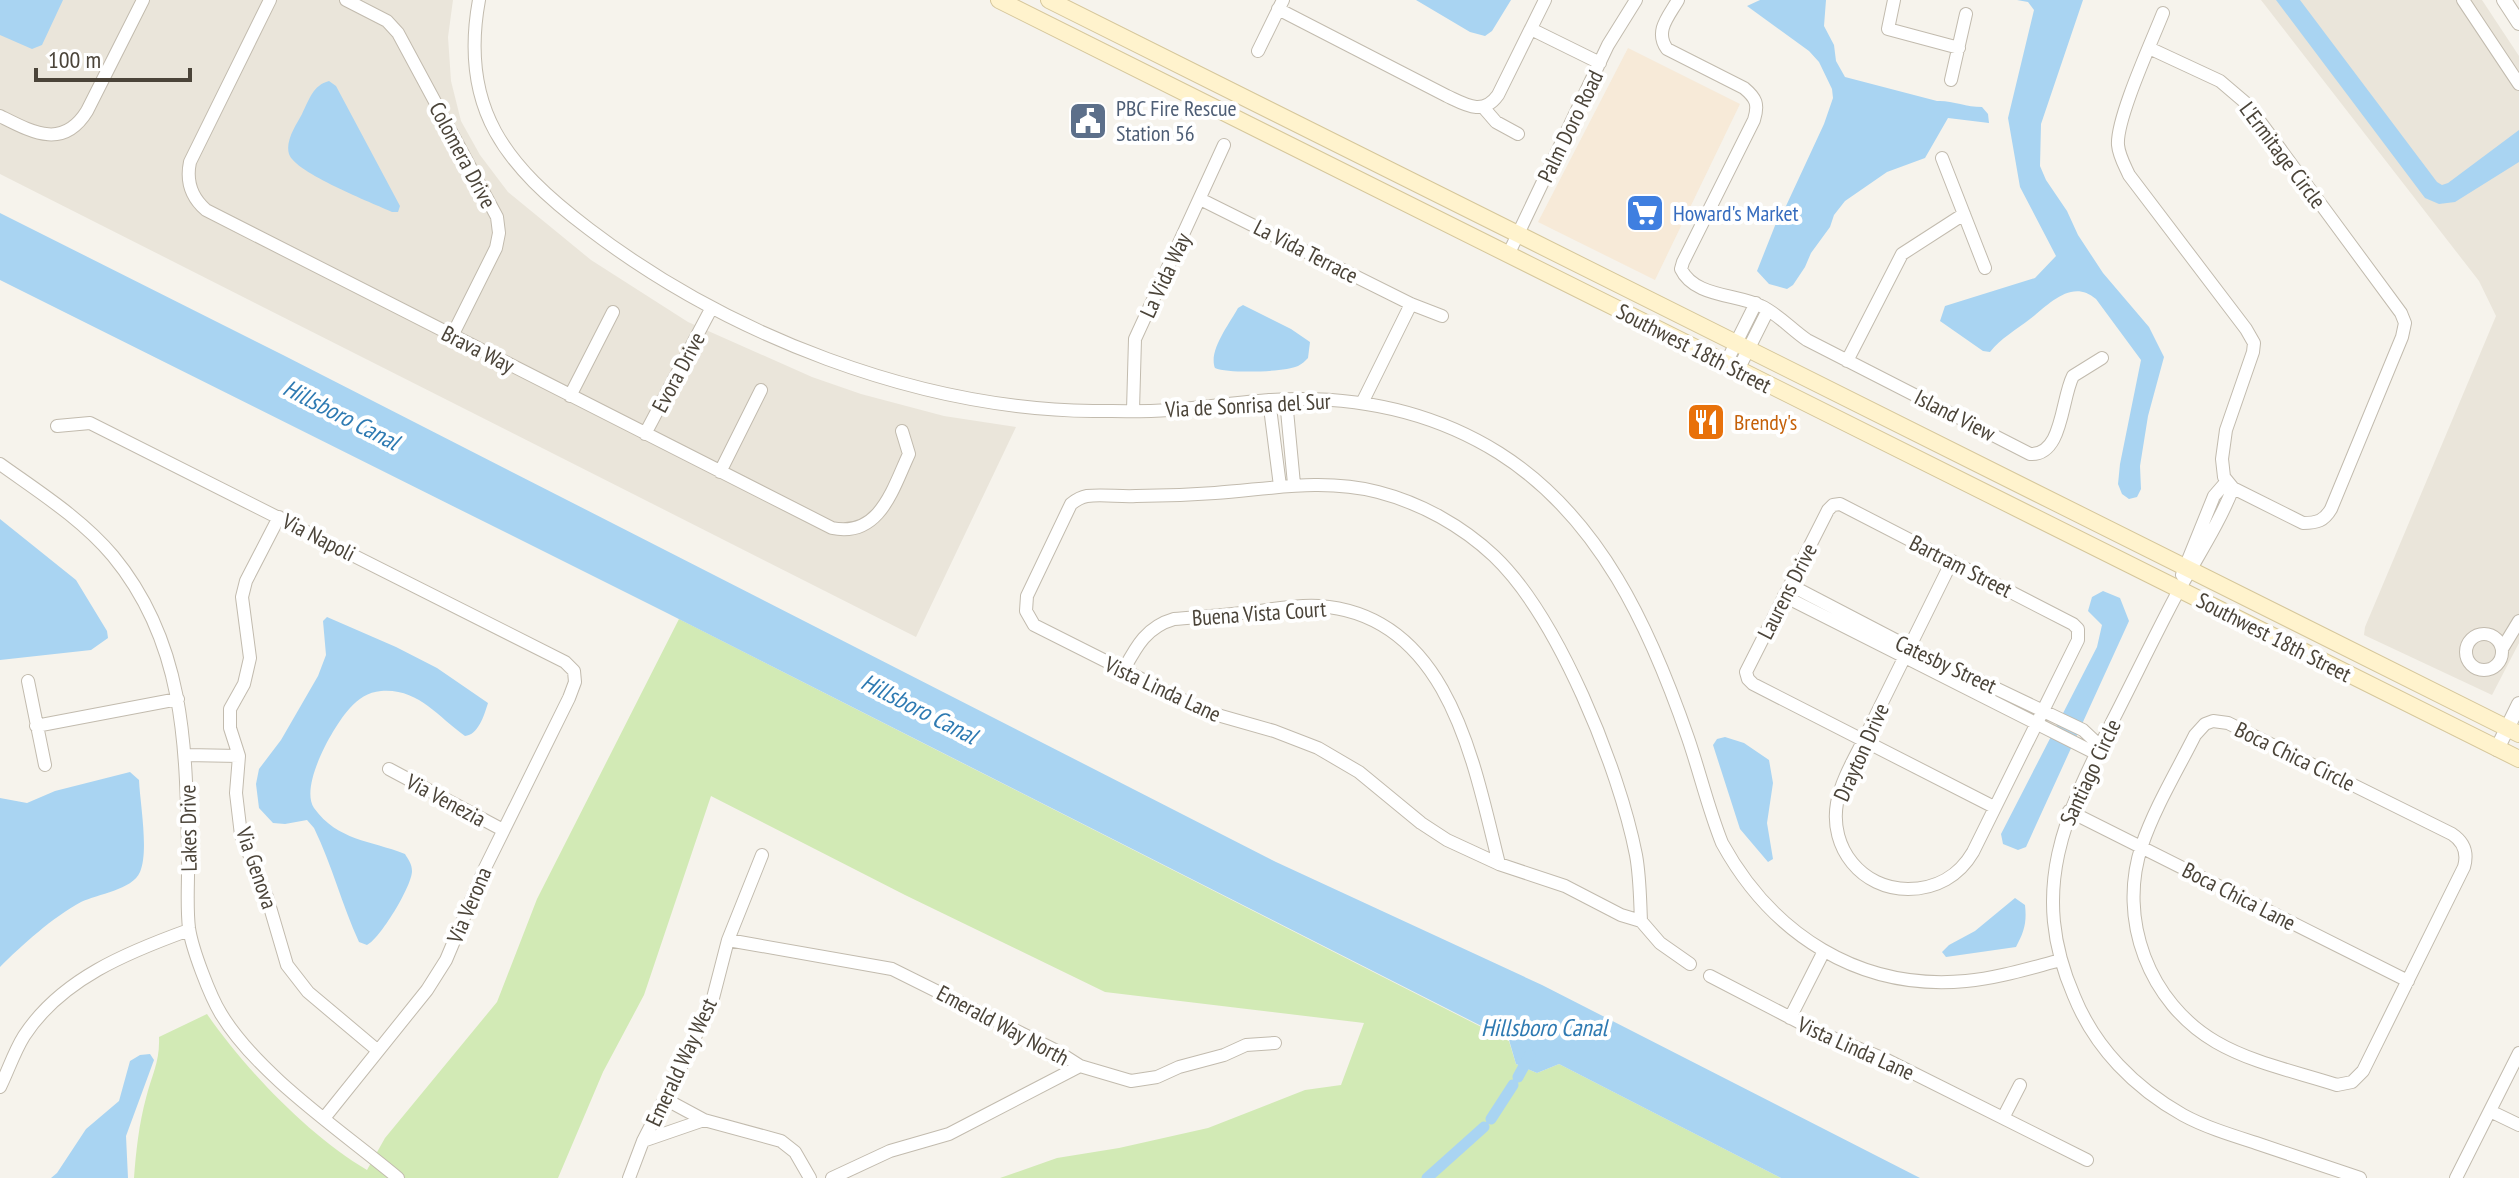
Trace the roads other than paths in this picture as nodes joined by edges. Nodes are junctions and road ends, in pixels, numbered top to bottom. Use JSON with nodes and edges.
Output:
{"nodes":[{"id":1,"x":143,"y":0,"type":"edge"},
{"id":2,"x":270,"y":0,"type":"edge"},
{"id":3,"x":346,"y":0,"type":"edge"},
{"id":4,"x":479,"y":0,"type":"edge"},
{"id":5,"x":999,"y":0,"type":"edge"},
{"id":6,"x":1049,"y":0,"type":"edge"},
{"id":7,"x":1545,"y":0,"type":"edge"},
{"id":8,"x":1636,"y":0,"type":"edge"},
{"id":9,"x":1678,"y":0,"type":"edge"},
{"id":10,"x":1894,"y":0,"type":"edge"},
{"id":11,"x":2463,"y":0,"type":"edge"},
{"id":12,"x":2504,"y":0,"type":"edge"},
{"id":13,"x":1281,"y":5,"type":"edge"},
{"id":14,"x":2163,"y":13,"type":"dead end"},
{"id":15,"x":1966,"y":14,"type":"dead end"},
{"id":16,"x":2519,"y":23,"type":"edge"},
{"id":17,"x":1531,"y":29,"type":"junction"},
{"id":18,"x":1959,"y":48,"type":"junction"},
{"id":19,"x":2149,"y":48,"type":"junction"},
{"id":20,"x":1258,"y":51,"type":"dead end"},
{"id":21,"x":1600,"y":63,"type":"junction"},
{"id":22,"x":1951,"y":80,"type":"dead end"},
{"id":23,"x":2519,"y":84,"type":"edge"},
{"id":24,"x":1483,"y":107,"type":"junction"},
{"id":25,"x":0,"y":116,"type":"edge"},
{"id":26,"x":1518,"y":134,"type":"dead end"},
{"id":27,"x":1224,"y":145,"type":"dead end"},
{"id":28,"x":1942,"y":158,"type":"dead end"},
{"id":29,"x":1200,"y":199,"type":"junction"},
{"id":30,"x":1964,"y":214,"type":"junction"},
{"id":31,"x":1518,"y":234,"type":"junction"},
{"id":32,"x":1508,"y":255,"type":"junction"},
{"id":33,"x":1985,"y":268,"type":"dead end"},
{"id":34,"x":1411,"y":304,"type":"junction"},
{"id":35,"x":1762,"y":306,"type":"junction"},
{"id":36,"x":711,"y":309,"type":"junction"},
{"id":37,"x":613,"y":312,"type":"dead end"},
{"id":38,"x":1442,"y":316,"type":"dead end"},
{"id":39,"x":452,"y":336,"type":"junction"},
{"id":40,"x":1742,"y":346,"type":"junction"},
{"id":41,"x":2102,"y":358,"type":"dead end"},
{"id":42,"x":1847,"y":361,"type":"junction"},
{"id":43,"x":1732,"y":367,"type":"junction"},
{"id":44,"x":761,"y":390,"type":"dead end"},
{"id":45,"x":570,"y":396,"type":"junction"},
{"id":46,"x":1269,"y":400,"type":"junction"},
{"id":47,"x":1286,"y":400,"type":"junction"},
{"id":48,"x":1362,"y":403,"type":"junction"},
{"id":49,"x":1133,"y":410,"type":"junction"},
{"id":50,"x":57,"y":426,"type":"dead end"},
{"id":51,"x":902,"y":431,"type":"dead end"},
{"id":52,"x":645,"y":434,"type":"junction"},
{"id":53,"x":0,"y":464,"type":"edge"},
{"id":54,"x":720,"y":472,"type":"junction"},
{"id":55,"x":1294,"y":484,"type":"junction"},
{"id":56,"x":2230,"y":485,"type":"junction"},
{"id":57,"x":1280,"y":486,"type":"junction"},
{"id":58,"x":1833,"y":505,"type":"joint"},
{"id":59,"x":279,"y":517,"type":"junction"},
{"id":60,"x":1952,"y":561,"type":"junction"},
{"id":61,"x":2187,"y":569,"type":"junction"},
{"id":62,"x":1787,"y":590,"type":"junction"},
{"id":63,"x":2179,"y":590,"type":"junction"},
{"id":64,"x":2519,"y":621,"type":"edge"},
{"id":65,"x":2078,"y":640,"type":"joint"},
{"id":66,"x":2502,"y":649,"type":"dead end"},
{"id":67,"x":1907,"y":652,"type":"junction"},
{"id":68,"x":574,"y":671,"type":"joint"},
{"id":69,"x":1123,"y":671,"type":"junction"},
{"id":70,"x":28,"y":681,"type":"dead end"},
{"id":71,"x":178,"y":699,"type":"junction"},
{"id":72,"x":2519,"y":704,"type":"edge"},
{"id":73,"x":2043,"y":710,"type":"junction"},
{"id":74,"x":2036,"y":723,"type":"junction"},
{"id":75,"x":36,"y":726,"type":"junction"},
{"id":76,"x":2513,"y":731,"type":"edge"},
{"id":77,"x":1864,"y":741,"type":"junction"},
{"id":78,"x":2497,"y":749,"type":"junction"},
{"id":79,"x":2099,"y":750,"type":"junction"},
{"id":80,"x":186,"y":755,"type":"junction"},
{"id":81,"x":239,"y":756,"type":"junction"},
{"id":82,"x":2519,"y":759,"type":"edge"},
{"id":83,"x":45,"y":765,"type":"dead end"},
{"id":84,"x":389,"y":769,"type":"dead end"},
{"id":85,"x":1994,"y":807,"type":"junction"},
{"id":86,"x":2069,"y":811,"type":"junction"},
{"id":87,"x":503,"y":830,"type":"junction"},
{"id":88,"x":2141,"y":847,"type":"junction"},
{"id":89,"x":762,"y":855,"type":"dead end"},
{"id":90,"x":1499,"y":864,"type":"junction"},
{"id":91,"x":1641,"y":921,"type":"junction"},
{"id":92,"x":189,"y":930,"type":"junction"},
{"id":93,"x":728,"y":940,"type":"junction"},
{"id":94,"x":1824,"y":951,"type":"junction"},
{"id":95,"x":2061,"y":960,"type":"junction"},
{"id":96,"x":1690,"y":964,"type":"dead end"},
{"id":97,"x":1710,"y":976,"type":"dead end"},
{"id":98,"x":2408,"y":981,"type":"junction"},
{"id":99,"x":1790,"y":1018,"type":"junction"},
{"id":100,"x":1275,"y":1043,"type":"dead end"},
{"id":101,"x":377,"y":1050,"type":"junction"},
{"id":102,"x":2519,"y":1053,"type":"edge"},
{"id":103,"x":1080,"y":1066,"type":"junction"},
{"id":104,"x":2020,"y":1085,"type":"dead end"},
{"id":105,"x":0,"y":1087,"type":"edge"},
{"id":106,"x":665,"y":1099,"type":"junction"},
{"id":107,"x":2490,"y":1111,"type":"junction"},
{"id":108,"x":325,"y":1117,"type":"junction"},
{"id":109,"x":2003,"y":1118,"type":"junction"},
{"id":110,"x":704,"y":1120,"type":"junction"},
{"id":111,"x":2519,"y":1125,"type":"edge"},
{"id":112,"x":643,"y":1141,"type":"junction"},
{"id":113,"x":2087,"y":1160,"type":"dead end"},
{"id":114,"x":398,"y":1178,"type":"edge"},
{"id":115,"x":629,"y":1178,"type":"edge"},
{"id":116,"x":810,"y":1178,"type":"edge"},
{"id":117,"x":832,"y":1178,"type":"edge"},
{"id":118,"x":2360,"y":1178,"type":"edge"},
{"id":119,"x":2456,"y":1178,"type":"edge"}],
"edges":[{"from":1,"to":25,"type":"street"},
{"from":2,"to":39,"type":"street","name":"Brava Way"},
{"from":3,"to":39,"type":"street","name":"Colomera Drive"},
{"from":4,"to":36,"type":"street","name":"Via de Sonrisa del Sur"},
{"from":5,"to":32,"type":"main road","name":"Southwest 18th Street"},
{"from":6,"to":31,"type":"main road","name":"Southwest 18th Street"},
{"from":7,"to":17,"type":"street"},
{"from":8,"to":21,"type":"street","name":"Palm Doro Road"},
{"from":9,"to":35,"type":"street","name":"Island View"},
{"from":10,"to":18,"type":"street"},
{"from":11,"to":23,"type":"street"},
{"from":12,"to":16,"type":"street"},
{"from":13,"to":20,"type":"street"},
{"from":13,"to":24,"type":"street"},
{"from":14,"to":19,"type":"street"},
{"from":15,"to":18,"type":"street"},
{"from":17,"to":21,"type":"street"},
{"from":17,"to":24,"type":"street"},
{"from":18,"to":22,"type":"street"},
{"from":19,"to":56,"type":"street"},
{"from":19,"to":56,"type":"street","name":"L'Ermitage Circle"},
{"from":21,"to":31,"type":"street","name":"Palm Doro Road"},
{"from":24,"to":26,"type":"street"},
{"from":27,"to":29,"type":"street","name":"La Vida Way"},
{"from":28,"to":30,"type":"street"},
{"from":29,"to":34,"type":"street","name":"La Vida Terrace"},
{"from":29,"to":49,"type":"street","name":"La Vida Way"},
{"from":30,"to":33,"type":"street"},
{"from":30,"to":42,"type":"street"},
{"from":31,"to":32,"type":"street","name":"Palm Doro Road"},
{"from":31,"to":40,"type":"main road","name":"Southwest 18th Street"},
{"from":32,"to":43,"type":"main road","name":"Southwest 18th Street"},
{"from":34,"to":38,"type":"street","name":"La Vida Terrace"},
{"from":34,"to":48,"type":"street"},
{"from":35,"to":40,"type":"street"},
{"from":35,"to":42,"type":"street","name":"Island View"},
{"from":36,"to":49,"type":"street","name":"Via de Sonrisa del Sur"},
{"from":36,"to":52,"type":"street","name":"Evora Drive"},
{"from":37,"to":45,"type":"street"},
{"from":39,"to":45,"type":"street","name":"Brava Way"},
{"from":40,"to":43,"type":"street"},
{"from":40,"to":61,"type":"main road","name":"Southwest 18th Street"},
{"from":41,"to":42,"type":"street","name":"Island View"},
{"from":43,"to":63,"type":"main road","name":"Southwest 18th Street"},
{"from":44,"to":54,"type":"street"},
{"from":45,"to":52,"type":"street","name":"Brava Way"},
{"from":46,"to":47,"type":"street","name":"Via de Sonrisa del Sur"},
{"from":46,"to":49,"type":"street","name":"Via de Sonrisa del Sur"},
{"from":46,"to":57,"type":"street"},
{"from":47,"to":48,"type":"street","name":"Via de Sonrisa del Sur"},
{"from":47,"to":55,"type":"street"},
{"from":48,"to":94,"type":"street","name":"Via de Sonrisa del Sur"},
{"from":50,"to":59,"type":"street","name":"Via Napoli"},
{"from":51,"to":54,"type":"street","name":"Brava Way"},
{"from":52,"to":54,"type":"street","name":"Brava Way"},
{"from":53,"to":71,"type":"street","name":"Lakes Drive"},
{"from":55,"to":57,"type":"street","name":"Vista Linda Lane"},
{"from":55,"to":91,"type":"street","name":"Vista Linda Lane"},
{"from":56,"to":61,"type":"street"},
{"from":57,"to":69,"type":"street","name":"Vista Linda Lane"},
{"from":58,"to":60,"type":"street","name":"Bartram Street"},
{"from":58,"to":62,"type":"street","name":"Laurens Drive"},
{"from":59,"to":68,"type":"street","name":"Via Napoli"},
{"from":59,"to":81,"type":"street","name":"Via Genova"},
{"from":60,"to":65,"type":"street","name":"Bartram Street"},
{"from":60,"to":67,"type":"street","name":"Drayton Drive"},
{"from":61,"to":63,"type":"street"},
{"from":61,"to":76,"type":"main road","name":"Southwest 18th Street"},
{"from":62,"to":67,"type":"street","name":"Catesby Street"},
{"from":62,"to":77,"type":"street","name":"Laurens Drive"},
{"from":63,"to":78,"type":"main road","name":"Southwest 18th Street"},
{"from":63,"to":79,"type":"street","name":"Santiago Circle"},
{"from":64,"to":66,"type":"street"},
{"from":65,"to":73,"type":"street","name":"Drayton Drive"},
{"from":67,"to":73,"type":"street","name":"Catesby Street"},
{"from":67,"to":74,"type":"street","name":"Catesby Street"},
{"from":67,"to":77,"type":"street","name":"Drayton Drive"},
{"from":68,"to":87,"type":"street","name":"Via Verona"},
{"from":69,"to":90,"type":"street","name":"Vista Linda Lane"},
{"from":69,"to":90,"type":"street","name":"Buena Vista Court"},
{"from":70,"to":75,"type":"street"},
{"from":71,"to":75,"type":"street"},
{"from":71,"to":80,"type":"street","name":"Lakes Drive"},
{"from":72,"to":76,"type":"street"},
{"from":73,"to":74,"type":"street","name":"Drayton Drive"},
{"from":73,"to":79,"type":"street","name":"Catesby Street"},
{"from":74,"to":79,"type":"street","name":"Catesby Street"},
{"from":74,"to":85,"type":"street","name":"Drayton Drive"},
{"from":75,"to":83,"type":"street"},
{"from":76,"to":78,"type":"street"},
{"from":77,"to":85,"type":"street"},
{"from":77,"to":85,"type":"street","name":"Drayton Drive"},
{"from":78,"to":82,"type":"main road","name":"Southwest 18th Street"},
{"from":79,"to":86,"type":"street","name":"Santiago Circle"},
{"from":80,"to":81,"type":"street"},
{"from":80,"to":92,"type":"street","name":"Lakes Drive"},
{"from":81,"to":101,"type":"street","name":"Via Genova"},
{"from":84,"to":87,"type":"street","name":"Via Venezia"},
{"from":86,"to":88,"type":"street","name":"Boca Chica Lane"},
{"from":86,"to":95,"type":"street","name":"Santiago Circle"},
{"from":87,"to":101,"type":"street","name":"Via Verona"},
{"from":88,"to":98,"type":"street","name":"Boca Chica Lane"},
{"from":88,"to":98,"type":"street","name":"Boca Chica Circle"},
{"from":88,"to":98,"type":"street","name":"Boca Chica Circle"},
{"from":89,"to":93,"type":"street","name":"Emerald Way West"},
{"from":90,"to":91,"type":"street","name":"Vista Linda Lane"},
{"from":91,"to":96,"type":"street","name":"Vista Linda Lane"},
{"from":92,"to":105,"type":"street"},
{"from":92,"to":108,"type":"street","name":"Lakes Drive"},
{"from":93,"to":103,"type":"street","name":"Emerald Way North"},
{"from":93,"to":106,"type":"street","name":"Emerald Way West"},
{"from":94,"to":95,"type":"street","name":"Via de Sonrisa del Sur"},
{"from":94,"to":99,"type":"street"},
{"from":95,"to":118,"type":"street","name":"Santiago Circle"},
{"from":97,"to":99,"type":"street","name":"Vista Linda Lane"},
{"from":99,"to":109,"type":"street","name":"Vista Linda Lane"},
{"from":100,"to":103,"type":"street","name":"Emerald Way North"},
{"from":101,"to":108,"type":"street","name":"Via Verona"},
{"from":102,"to":107,"type":"street"},
{"from":103,"to":117,"type":"street"},
{"from":104,"to":109,"type":"street"},
{"from":106,"to":110,"type":"street"},
{"from":106,"to":112,"type":"street","name":"Emerald Way West"},
{"from":107,"to":111,"type":"street"},
{"from":107,"to":119,"type":"street"},
{"from":108,"to":114,"type":"street","name":"Lakes Drive"},
{"from":109,"to":113,"type":"street","name":"Vista Linda Lane"},
{"from":110,"to":112,"type":"street"},
{"from":110,"to":116,"type":"street"},
{"from":112,"to":115,"type":"street","name":"Emerald Way West"}]}
